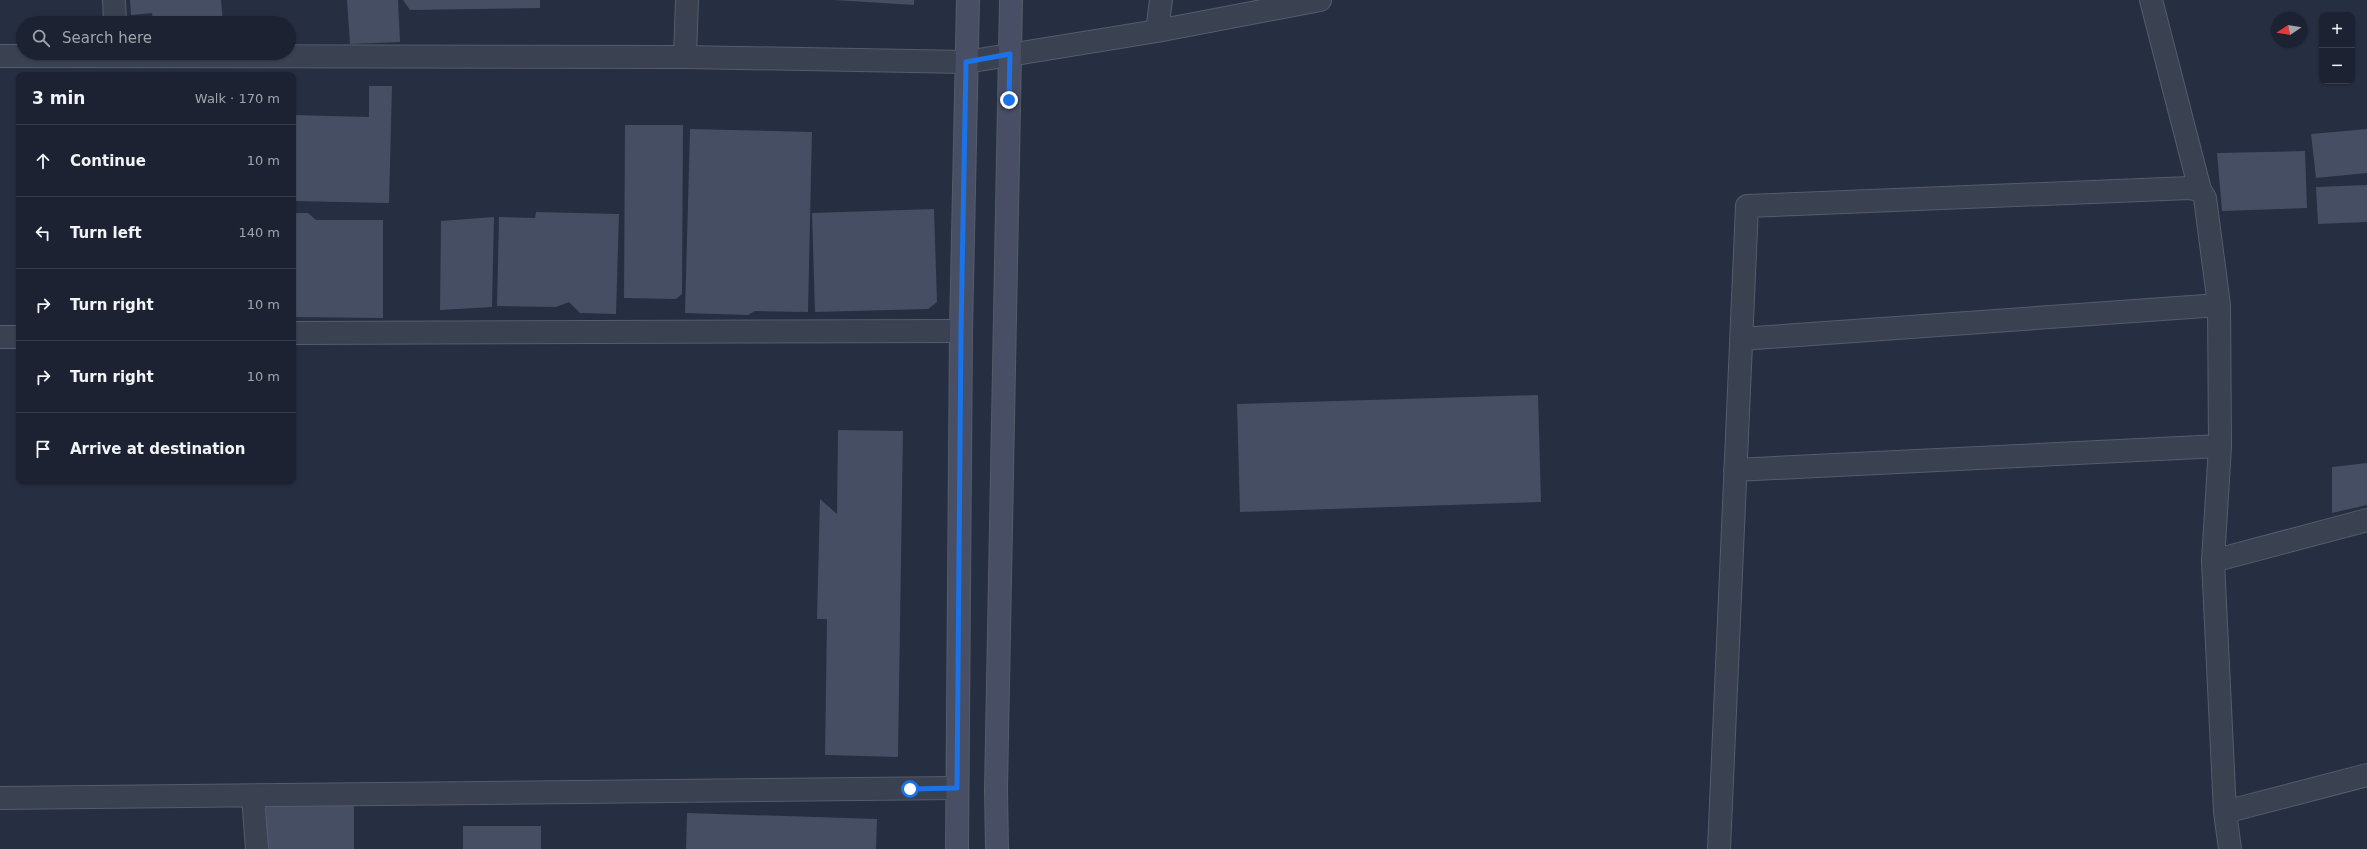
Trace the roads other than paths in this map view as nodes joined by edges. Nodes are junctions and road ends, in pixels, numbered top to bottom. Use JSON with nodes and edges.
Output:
{"nodes":[{"id":1,"x":114,"y":0,"type":"edge"},
{"id":2,"x":687,"y":0,"type":"edge"},
{"id":3,"x":968,"y":0,"type":"edge"},
{"id":4,"x":1011,"y":0,"type":"edge"},
{"id":5,"x":1161,"y":0,"type":"edge"},
{"id":6,"x":1320,"y":0,"type":"edge"},
{"id":7,"x":2151,"y":0,"type":"edge"},
{"id":8,"x":115,"y":16,"type":"edge"},
{"id":9,"x":1157,"y":31,"type":"junction"},
{"id":10,"x":1010,"y":54,"type":"junction"},
{"id":11,"x":0,"y":56,"type":"edge"},
{"id":12,"x":16,"y":56,"type":"edge"},
{"id":13,"x":685,"y":57,"type":"junction"},
{"id":14,"x":171,"y":60,"type":"edge"},
{"id":15,"x":966,"y":62,"type":"junction"},
{"id":16,"x":237,"y":66,"type":"edge"},
{"id":17,"x":2200,"y":190,"type":"junction"},
{"id":18,"x":2219,"y":305,"type":"junction"},
{"id":19,"x":961,"y":331,"type":"junction"},
{"id":20,"x":296,"y":333,"type":"edge"},
{"id":21,"x":0,"y":337,"type":"edge"},
{"id":22,"x":16,"y":337,"type":"edge"},
{"id":23,"x":1741,"y":339,"type":"junction"},
{"id":24,"x":2220,"y":446,"type":"junction"},
{"id":25,"x":1735,"y":470,"type":"junction"},
{"id":26,"x":2367,"y":520,"type":"edge"},
{"id":27,"x":2213,"y":561,"type":"junction"},
{"id":28,"x":2367,"y":775,"type":"edge"},
{"id":29,"x":957,"y":788,"type":"junction"},
{"id":30,"x":253,"y":796,"type":"junction"},
{"id":31,"x":0,"y":798,"type":"edge"},
{"id":32,"x":2225,"y":812,"type":"junction"},
{"id":33,"x":257,"y":849,"type":"edge"},
{"id":34,"x":957,"y":849,"type":"edge"},
{"id":35,"x":997,"y":849,"type":"edge"},
{"id":36,"x":1719,"y":849,"type":"edge"},
{"id":37,"x":2230,"y":849,"type":"edge"}],
"edges":[{"from":1,"to":8,"type":"street"},
{"from":2,"to":13,"type":"street"},
{"from":3,"to":15,"type":"street"},
{"from":4,"to":10,"type":"street"},
{"from":5,"to":9,"type":"street"},
{"from":6,"to":9,"type":"street"},
{"from":7,"to":17,"type":"street"},
{"from":9,"to":10,"type":"street"},
{"from":10,"to":15,"type":"street"},
{"from":10,"to":35,"type":"street"},
{"from":11,"to":12,"type":"street"},
{"from":13,"to":15,"type":"street"},
{"from":13,"to":16,"type":"street"},
{"from":14,"to":16,"type":"street"},
{"from":15,"to":19,"type":"street"},
{"from":17,"to":18,"type":"street"},
{"from":17,"to":23,"type":"street"},
{"from":18,"to":23,"type":"street"},
{"from":18,"to":24,"type":"street"},
{"from":19,"to":20,"type":"street"},
{"from":19,"to":29,"type":"street"},
{"from":21,"to":22,"type":"street"},
{"from":23,"to":25,"type":"street"},
{"from":24,"to":25,"type":"street"},
{"from":24,"to":27,"type":"street"},
{"from":25,"to":36,"type":"street"},
{"from":26,"to":27,"type":"street"},
{"from":27,"to":32,"type":"street"},
{"from":28,"to":32,"type":"street"},
{"from":29,"to":30,"type":"street"},
{"from":29,"to":34,"type":"street"},
{"from":30,"to":31,"type":"street"},
{"from":30,"to":33,"type":"street"},
{"from":32,"to":37,"type":"street"}]}
